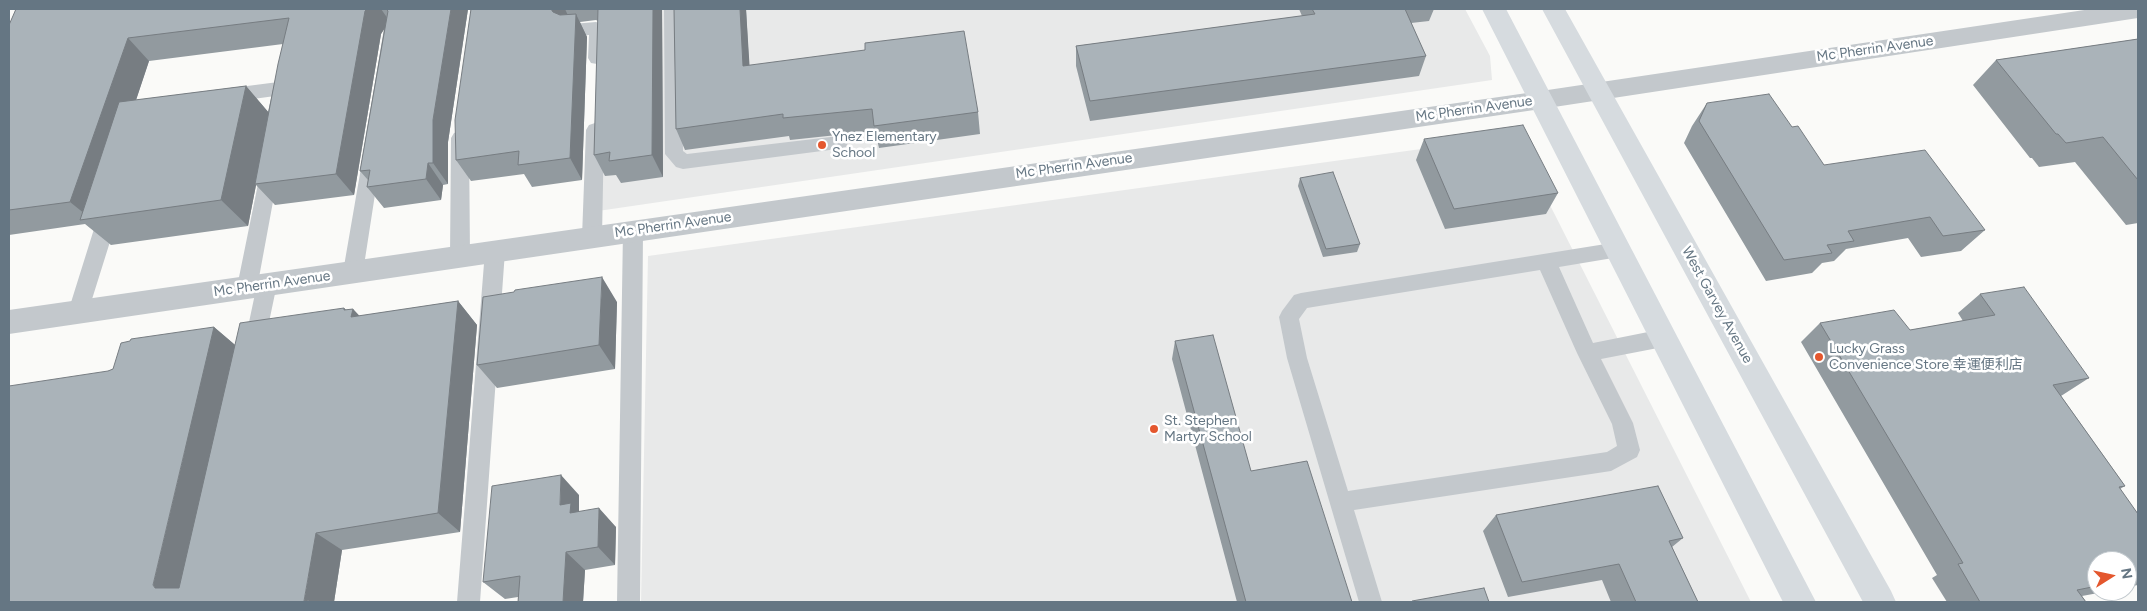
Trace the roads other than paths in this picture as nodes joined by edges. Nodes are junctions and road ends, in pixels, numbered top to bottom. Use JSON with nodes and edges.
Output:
{"nodes":[{"id":1,"x":672,"y":9,"type":"edge"},
{"id":2,"x":1494,"y":9,"type":"edge"},
{"id":3,"x":1554,"y":9,"type":"edge"},
{"id":4,"x":2138,"y":10,"type":"edge"},
{"id":5,"x":572,"y":30,"type":"edge"},
{"id":6,"x":596,"y":80,"type":"edge"},
{"id":7,"x":1599,"y":91,"type":"junction"},
{"id":8,"x":210,"y":98,"type":"edge"},
{"id":9,"x":1541,"y":100,"type":"junction"},
{"id":10,"x":596,"y":109,"type":"edge"},
{"id":11,"x":280,"y":116,"type":"edge"},
{"id":12,"x":462,"y":123,"type":"edge"},
{"id":13,"x":838,"y":144,"type":"dead end"},
{"id":14,"x":373,"y":148,"type":"edge"},
{"id":15,"x":273,"y":154,"type":"edge"},
{"id":16,"x":113,"y":200,"type":"edge"},
{"id":17,"x":633,"y":230,"type":"junction"},
{"id":18,"x":592,"y":237,"type":"junction"},
{"id":19,"x":495,"y":250,"type":"junction"},
{"id":20,"x":1618,"y":250,"type":"junction"},
{"id":21,"x":460,"y":256,"type":"junction"},
{"id":22,"x":1546,"y":261,"type":"junction"},
{"id":23,"x":353,"y":272,"type":"junction"},
{"id":24,"x":257,"y":286,"type":"junction"},
{"id":25,"x":78,"y":312,"type":"junction"},
{"id":26,"x":9,"y":322,"type":"edge"},
{"id":27,"x":1663,"y":338,"type":"junction"},
{"id":28,"x":1586,"y":353,"type":"junction"},
{"id":29,"x":250,"y":362,"type":"edge"},
{"id":30,"x":1340,"y":502,"type":"junction"},
{"id":31,"x":468,"y":602,"type":"edge"},
{"id":32,"x":628,"y":602,"type":"edge"},
{"id":33,"x":1370,"y":602,"type":"edge"},
{"id":34,"x":1800,"y":602,"type":"edge"},
{"id":35,"x":1880,"y":602,"type":"edge"}],
"edges":[{"from":1,"to":13,"type":"lane"},
{"from":2,"to":9,"type":"main road"},
{"from":3,"to":7,"type":"main road","name":"West Garvey Avenue"},
{"from":4,"to":7,"type":"street","name":"Mc Pherrin Avenue"},
{"from":5,"to":6,"type":"lane"},
{"from":7,"to":9,"type":"street","name":"Mc Pherrin Avenue"},
{"from":7,"to":35,"type":"main road","name":"West Garvey Avenue"},
{"from":8,"to":11,"type":"lane"},
{"from":9,"to":17,"type":"street","name":"Mc Pherrin Avenue"},
{"from":9,"to":20,"type":"main road"},
{"from":10,"to":18,"type":"lane"},
{"from":12,"to":21,"type":"lane"},
{"from":14,"to":23,"type":"lane"},
{"from":15,"to":24,"type":"lane"},
{"from":16,"to":25,"type":"lane"},
{"from":17,"to":18,"type":"street","name":"Mc Pherrin Avenue"},
{"from":17,"to":32,"type":"lane"},
{"from":18,"to":19,"type":"street","name":"Mc Pherrin Avenue"},
{"from":19,"to":21,"type":"street","name":"Mc Pherrin Avenue"},
{"from":19,"to":31,"type":"lane"},
{"from":20,"to":22,"type":"lane"},
{"from":20,"to":27,"type":"main road"},
{"from":21,"to":23,"type":"street","name":"Mc Pherrin Avenue"},
{"from":22,"to":28,"type":"lane"},
{"from":22,"to":30,"type":"lane"},
{"from":23,"to":24,"type":"street","name":"Mc Pherrin Avenue"},
{"from":24,"to":25,"type":"street","name":"Mc Pherrin Avenue"},
{"from":24,"to":29,"type":"lane"},
{"from":25,"to":26,"type":"street","name":"Mc Pherrin Avenue"},
{"from":27,"to":28,"type":"lane"},
{"from":27,"to":34,"type":"main road"},
{"from":28,"to":30,"type":"lane"},
{"from":30,"to":33,"type":"lane"}]}
